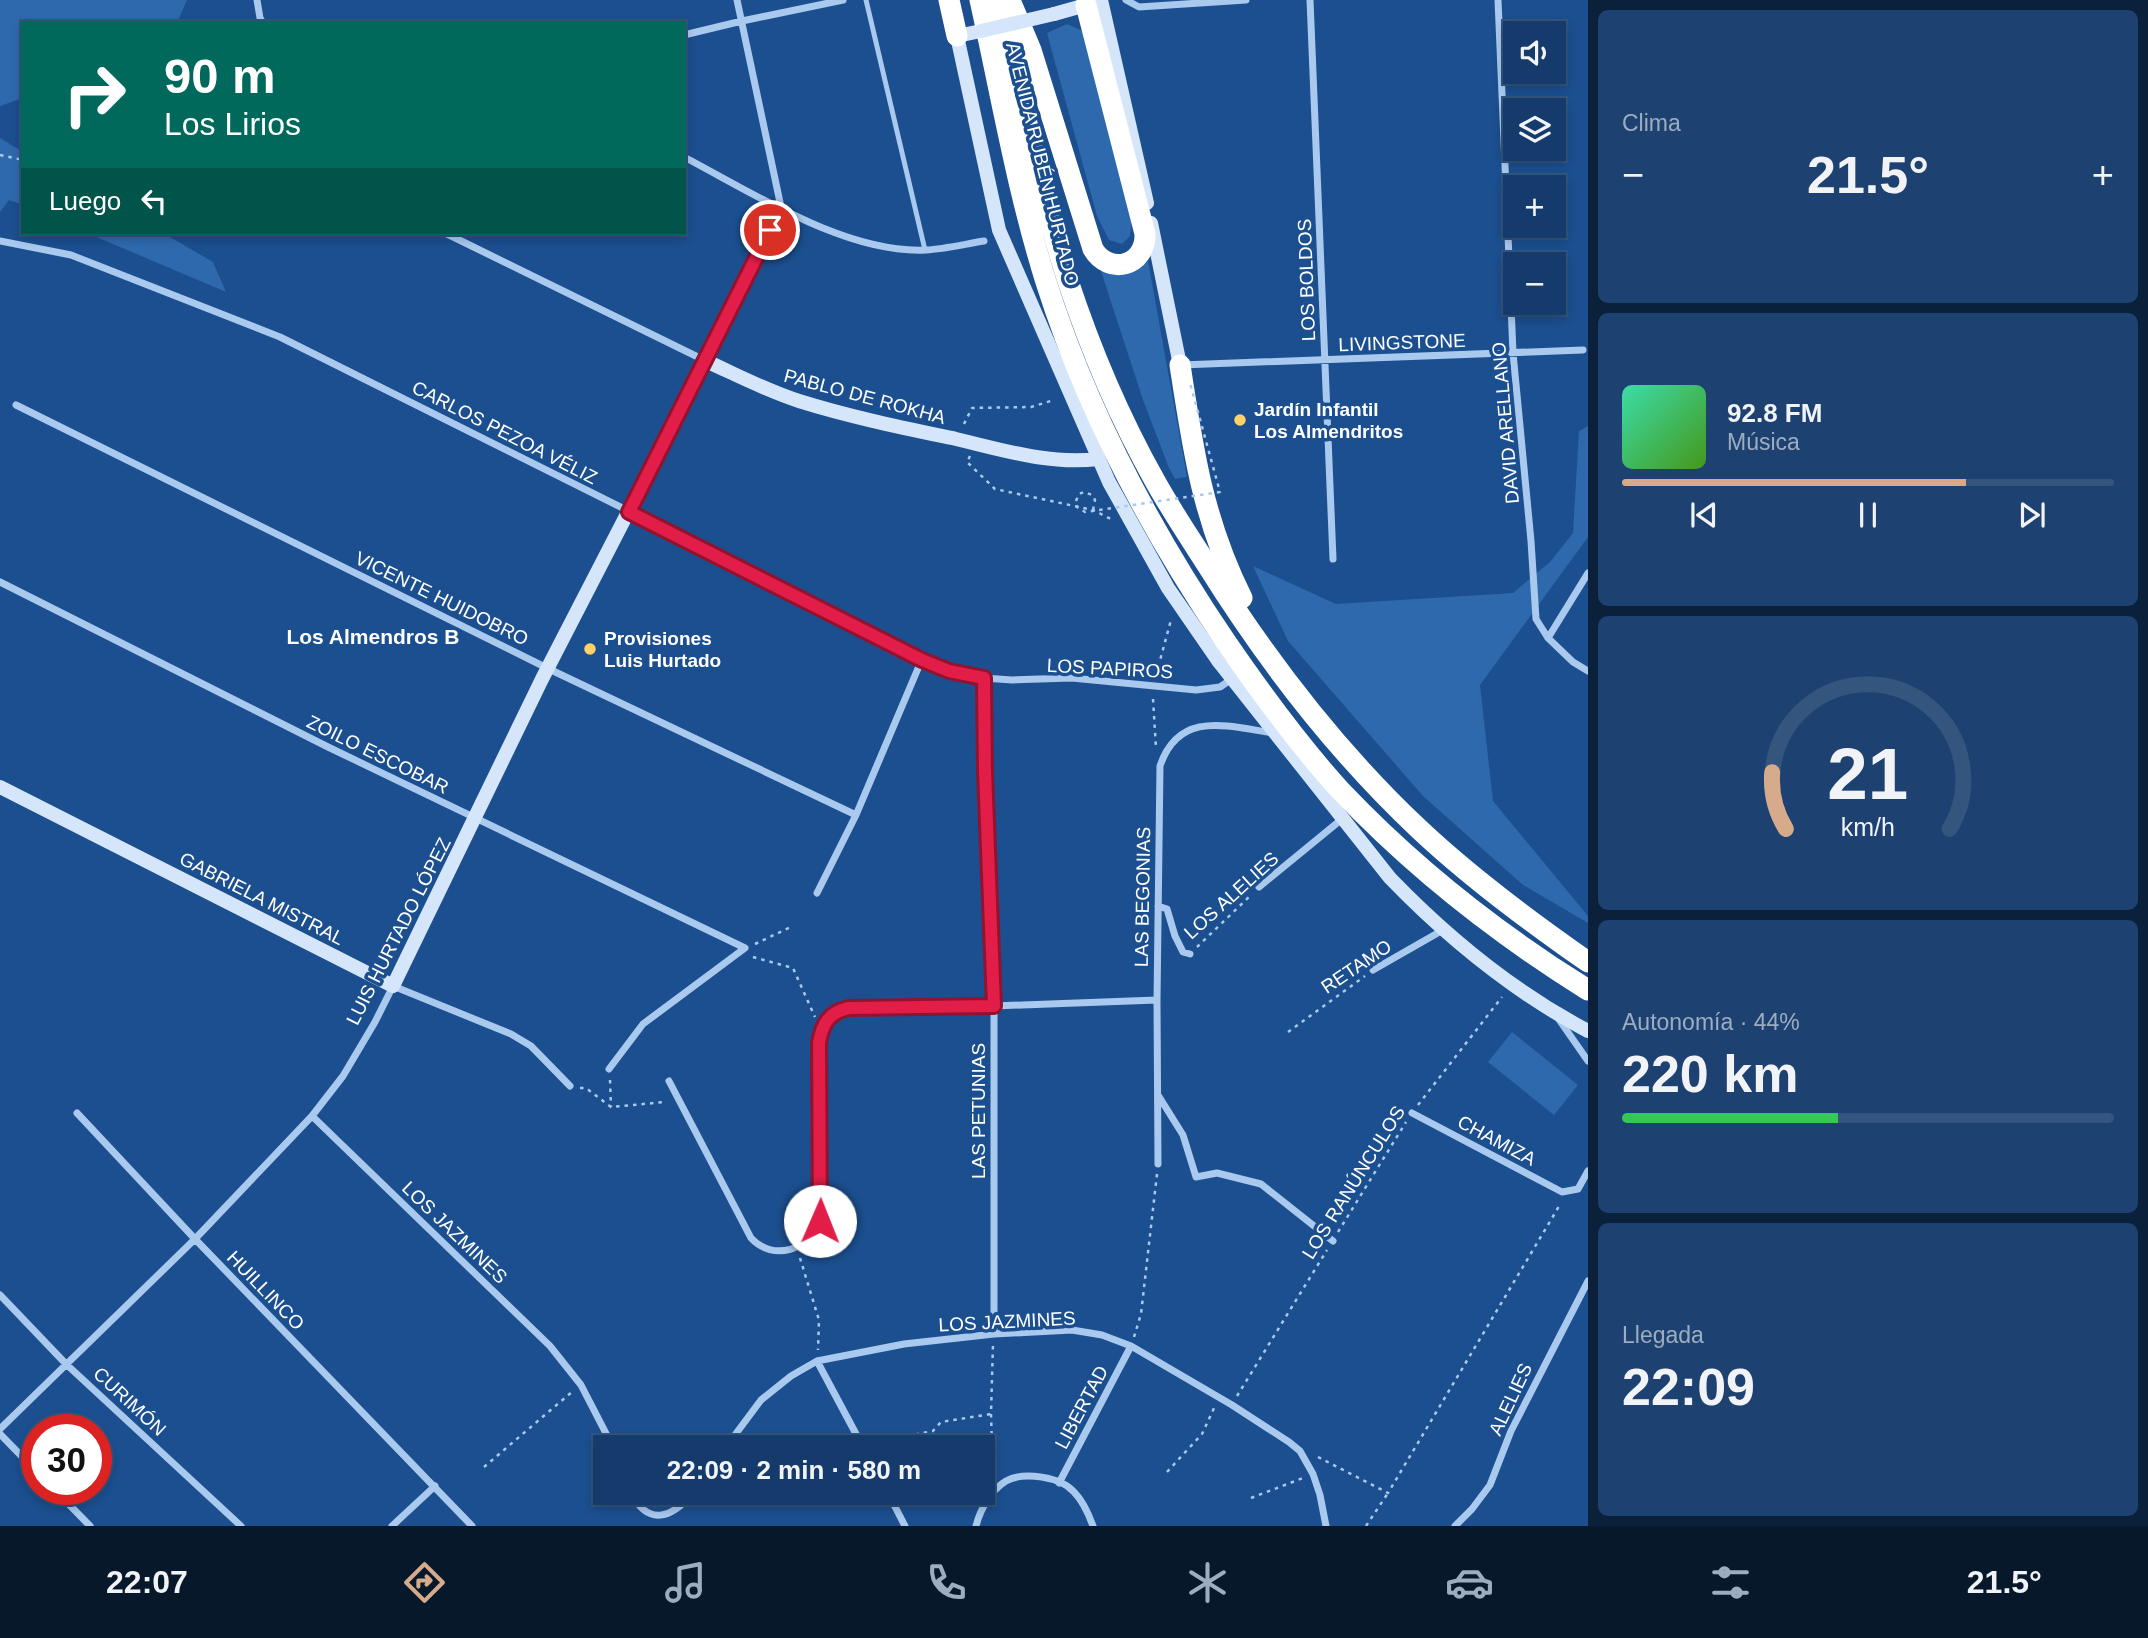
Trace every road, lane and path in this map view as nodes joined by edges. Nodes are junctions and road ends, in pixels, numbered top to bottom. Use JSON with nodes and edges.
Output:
{"nodes":[{"id":1,"x":257,"y":0,"type":"edge"},
{"id":2,"x":737,"y":0,"type":"edge"},
{"id":3,"x":843,"y":0,"type":"edge"},
{"id":4,"x":866,"y":0,"type":"edge"},
{"id":5,"x":949,"y":0,"type":"edge"},
{"id":6,"x":981,"y":0,"type":"edge"},
{"id":7,"x":1001,"y":0,"type":"edge"},
{"id":8,"x":1009,"y":0,"type":"edge"},
{"id":9,"x":1126,"y":0,"type":"edge"},
{"id":10,"x":1246,"y":0,"type":"edge"},
{"id":11,"x":1310,"y":0,"type":"edge"},
{"id":12,"x":1498,"y":0,"type":"edge"},
{"id":13,"x":1096,"y":1,"type":"edge"},
{"id":14,"x":262,"y":21,"type":"edge"},
{"id":15,"x":742,"y":21,"type":"junction"},
{"id":16,"x":686,"y":35,"type":"edge"},
{"id":17,"x":957,"y":36,"type":"junction"},
{"id":18,"x":0,"y":155,"type":"edge"},
{"id":19,"x":686,"y":158,"type":"edge"},
{"id":20,"x":21,"y":160,"type":"edge"},
{"id":21,"x":781,"y":207,"type":"junction"},
{"id":22,"x":449,"y":235,"type":"edge"},
{"id":23,"x":0,"y":241,"type":"edge"},
{"id":24,"x":984,"y":241,"type":"dead end"},
{"id":25,"x":925,"y":250,"type":"junction"},
{"id":26,"x":1583,"y":350,"type":"dead end"},
{"id":27,"x":1513,"y":353,"type":"junction"},
{"id":28,"x":1325,"y":360,"type":"junction"},
{"id":29,"x":706,"y":361,"type":"junction"},
{"id":30,"x":1185,"y":374,"type":"junction"},
{"id":31,"x":1054,"y":400,"type":"dead end"},
{"id":32,"x":16,"y":404,"type":"dead end"},
{"id":33,"x":956,"y":439,"type":"junction"},
{"id":34,"x":975,"y":444,"type":"junction"},
{"id":35,"x":1098,"y":459,"type":"junction"},
{"id":36,"x":629,"y":512,"type":"junction"},
{"id":37,"x":1333,"y":559,"type":"dead end"},
{"id":38,"x":1588,"y":573,"type":"edge"},
{"id":39,"x":0,"y":582,"type":"edge"},
{"id":40,"x":1548,"y":638,"type":"junction"},
{"id":41,"x":922,"y":660,"type":"junction"},
{"id":42,"x":549,"y":668,"type":"junction"},
{"id":43,"x":1588,"y":671,"type":"edge"},
{"id":44,"x":1284,"y":677,"type":"junction"},
{"id":45,"x":984,"y":678,"type":"junction"},
{"id":46,"x":1232,"y":679,"type":"junction"},
{"id":47,"x":1274,"y":733,"type":"junction"},
{"id":48,"x":0,"y":787,"type":"edge"},
{"id":49,"x":856,"y":815,"type":"junction"},
{"id":50,"x":475,"y":819,"type":"junction"},
{"id":51,"x":1342,"y":820,"type":"junction"},
{"id":52,"x":1259,"y":887,"type":"joint"},
{"id":53,"x":817,"y":893,"type":"dead end"},
{"id":54,"x":1494,"y":893,"type":"junction"},
{"id":55,"x":1158,"y":906,"type":"junction"},
{"id":56,"x":793,"y":926,"type":"dead end"},
{"id":57,"x":1443,"y":930,"type":"junction"},
{"id":58,"x":1588,"y":945,"type":"edge"},
{"id":59,"x":745,"y":948,"type":"junction"},
{"id":60,"x":1190,"y":954,"type":"joint"},
{"id":61,"x":1588,"y":962,"type":"edge"},
{"id":62,"x":1373,"y":970,"type":"joint"},
{"id":63,"x":1513,"y":983,"type":"junction"},
{"id":64,"x":393,"y":986,"type":"junction"},
{"id":65,"x":1588,"y":990,"type":"edge"},
{"id":66,"x":1157,"y":1000,"type":"junction"},
{"id":67,"x":994,"y":1006,"type":"junction"},
{"id":68,"x":1556,"y":1014,"type":"junction"},
{"id":69,"x":821,"y":1029,"type":"junction"},
{"id":70,"x":1588,"y":1031,"type":"edge"},
{"id":71,"x":1288,"y":1032,"type":"dead end"},
{"id":72,"x":1588,"y":1061,"type":"edge"},
{"id":73,"x":609,"y":1069,"type":"joint"},
{"id":74,"x":669,"y":1081,"type":"dead end"},
{"id":75,"x":570,"y":1086,"type":"joint"},
{"id":76,"x":1157,"y":1094,"type":"junction"},
{"id":77,"x":679,"y":1100,"type":"junction"},
{"id":78,"x":611,"y":1107,"type":"junction"},
{"id":79,"x":77,"y":1113,"type":"dead end"},
{"id":80,"x":1412,"y":1113,"type":"junction"},
{"id":81,"x":312,"y":1116,"type":"junction"},
{"id":82,"x":1158,"y":1164,"type":"joint"},
{"id":83,"x":1588,"y":1171,"type":"edge"},
{"id":84,"x":1569,"y":1191,"type":"junction"},
{"id":85,"x":195,"y":1240,"type":"junction"},
{"id":86,"x":1332,"y":1241,"type":"junction"},
{"id":87,"x":797,"y":1248,"type":"junction"},
{"id":88,"x":1588,"y":1281,"type":"edge"},
{"id":89,"x":0,"y":1295,"type":"edge"},
{"id":90,"x":994,"y":1334,"type":"junction"},
{"id":91,"x":1130,"y":1346,"type":"junction"},
{"id":92,"x":817,"y":1361,"type":"junction"},
{"id":93,"x":66,"y":1364,"type":"junction"},
{"id":94,"x":581,"y":1385,"type":"junction"},
{"id":95,"x":1219,"y":1397,"type":"junction"},
{"id":96,"x":1232,"y":1405,"type":"junction"},
{"id":97,"x":991,"y":1414,"type":"junction"},
{"id":98,"x":0,"y":1432,"type":"edge"},
{"id":99,"x":606,"y":1435,"type":"edge"},
{"id":100,"x":735,"y":1435,"type":"edge"},
{"id":101,"x":857,"y":1435,"type":"edge"},
{"id":102,"x":916,"y":1435,"type":"edge"},
{"id":103,"x":992,"y":1435,"type":"edge"},
{"id":104,"x":1300,"y":1451,"type":"junction"},
{"id":105,"x":21,"y":1455,"type":"edge"},
{"id":106,"x":484,"y":1467,"type":"dead end"},
{"id":107,"x":1167,"y":1472,"type":"dead end"},
{"id":108,"x":1313,"y":1474,"type":"junction"},
{"id":109,"x":1059,"y":1483,"type":"junction"},
{"id":110,"x":435,"y":1486,"type":"junction"},
{"id":111,"x":995,"y":1491,"type":"edge"},
{"id":112,"x":1388,"y":1493,"type":"junction"},
{"id":113,"x":1251,"y":1498,"type":"dead end"},
{"id":114,"x":70,"y":1505,"type":"edge"},
{"id":115,"x":637,"y":1505,"type":"edge"},
{"id":116,"x":683,"y":1505,"type":"edge"},
{"id":117,"x":894,"y":1505,"type":"edge"},
{"id":118,"x":984,"y":1505,"type":"edge"},
{"id":119,"x":90,"y":1526,"type":"edge"},
{"id":120,"x":241,"y":1526,"type":"edge"},
{"id":121,"x":392,"y":1526,"type":"edge"},
{"id":122,"x":472,"y":1526,"type":"edge"},
{"id":123,"x":905,"y":1526,"type":"edge"},
{"id":124,"x":975,"y":1526,"type":"edge"},
{"id":125,"x":1093,"y":1526,"type":"edge"},
{"id":126,"x":1326,"y":1526,"type":"edge"},
{"id":127,"x":1366,"y":1526,"type":"edge"},
{"id":128,"x":1455,"y":1526,"type":"edge"}],
"edges":[{"from":1,"to":14,"type":"street"},
{"from":2,"to":15,"type":"street"},
{"from":3,"to":15,"type":"street"},
{"from":4,"to":25,"type":"lane"},
{"from":5,"to":17,"type":"highway"},
{"from":6,"to":65,"type":"highway","name":"AVENIDA RUBÉN HURTADO"},
{"from":7,"to":44,"type":"highway","name":"AVENIDA RUBÉN HURTADO"},
{"from":8,"to":13,"type":"highway"},
{"from":9,"to":10,"type":"street"},
{"from":11,"to":28,"type":"street","name":"LOS BOLDOS"},
{"from":12,"to":27,"type":"street","name":"DAVID ARELLANO"},
{"from":13,"to":17,"type":"main road","bridge":true},
{"from":13,"to":30,"type":"main road"},
{"from":15,"to":16,"type":"street"},
{"from":15,"to":21,"type":"street"},
{"from":17,"to":35,"type":"main road"},
{"from":18,"to":20,"type":"path"},
{"from":19,"to":21,"type":"street"},
{"from":21,"to":25,"type":"street"},
{"from":21,"to":29,"type":"street"},
{"from":22,"to":29,"type":"street","name":"PABLO DE ROKHA"},
{"from":23,"to":36,"type":"street","name":"CARLOS PEZOA VÉLIZ"},
{"from":24,"to":25,"type":"street"},
{"from":26,"to":27,"type":"street","name":"LIVINGSTONE"},
{"from":27,"to":28,"type":"street","name":"LIVINGSTONE"},
{"from":27,"to":40,"type":"street","name":"DAVID ARELLANO"},
{"from":28,"to":30,"type":"street","name":"LIVINGSTONE"},
{"from":28,"to":37,"type":"street","name":"LOS BOLDOS"},
{"from":29,"to":33,"type":"main road","name":"PABLO DE ROKHA"},
{"from":29,"to":36,"type":"main road","name":"LUIS HURTADO LÓPEZ"},
{"from":30,"to":34,"type":"path","bridge":true},
{"from":30,"to":44,"type":"highway"},
{"from":31,"to":33,"type":"path"},
{"from":32,"to":42,"type":"street","name":"VICENTE HUIDOBRO"},
{"from":33,"to":34,"type":"main road","name":"PABLO DE ROKHA"},
{"from":34,"to":35,"type":"main road","name":"PABLO DE ROKHA"},
{"from":35,"to":46,"type":"main road"},
{"from":36,"to":41,"type":"street","name":"CARLOS PEZOA VÉLIZ"},
{"from":36,"to":42,"type":"main road","name":"LUIS HURTADO LÓPEZ"},
{"from":38,"to":40,"type":"street"},
{"from":39,"to":50,"type":"street","name":"ZOILO ESCOBAR"},
{"from":40,"to":43,"type":"street","name":"DAVID ARELLANO"},
{"from":41,"to":45,"type":"street","name":"CARLOS PEZOA VÉLIZ"},
{"from":41,"to":49,"type":"street"},
{"from":42,"to":49,"type":"street","name":"VICENTE HUIDOBRO"},
{"from":42,"to":50,"type":"main road","name":"LUIS HURTADO LÓPEZ"},
{"from":44,"to":54,"type":"highway","name":"AVENIDA RUBÉN HURTADO"},
{"from":45,"to":46,"type":"street","name":"LOS PAPIROS"},
{"from":45,"to":67,"type":"street","name":"LAS PETUNIAS"},
{"from":46,"to":47,"type":"main road"},
{"from":47,"to":51,"type":"main road"},
{"from":47,"to":55,"type":"street","name":"LAS BEGONIAS"},
{"from":48,"to":64,"type":"main road","name":"GABRIELA MISTRAL"},
{"from":49,"to":53,"type":"street"},
{"from":50,"to":59,"type":"street","name":"ZOILO ESCOBAR"},
{"from":50,"to":64,"type":"main road","name":"LUIS HURTADO LÓPEZ"},
{"from":51,"to":52,"type":"street","name":"LOS ALELIES"},
{"from":51,"to":57,"type":"main road"},
{"from":52,"to":60,"type":"path","name":"LOS ALELIES"},
{"from":54,"to":58,"type":"highway"},
{"from":54,"to":61,"type":"highway"},
{"from":55,"to":60,"type":"street","name":"LOS ALELIES"},
{"from":55,"to":66,"type":"street","name":"LAS BEGONIAS"},
{"from":56,"to":59,"type":"path"},
{"from":57,"to":62,"type":"street","name":"RETAMO"},
{"from":57,"to":63,"type":"main road"},
{"from":59,"to":69,"type":"path"},
{"from":59,"to":73,"type":"street"},
{"from":62,"to":71,"type":"path","name":"RETAMO"},
{"from":63,"to":68,"type":"main road"},
{"from":63,"to":80,"type":"path","name":"LOS RANÚNCULOS"},
{"from":64,"to":75,"type":"street","name":"GABRIELA MISTRAL"},
{"from":64,"to":81,"type":"street","name":"LUIS HURTADO LÓPEZ"},
{"from":66,"to":67,"type":"street"},
{"from":66,"to":76,"type":"street","name":"LAS BEGONIAS"},
{"from":67,"to":69,"type":"street"},
{"from":67,"to":90,"type":"street","name":"LAS PETUNIAS"},
{"from":68,"to":70,"type":"main road"},
{"from":68,"to":72,"type":"street"},
{"from":69,"to":87,"type":"street"},
{"from":73,"to":78,"type":"path"},
{"from":74,"to":77,"type":"street"},
{"from":75,"to":78,"type":"path"},
{"from":76,"to":82,"type":"street","name":"LAS BEGONIAS"},
{"from":76,"to":86,"type":"street"},
{"from":77,"to":78,"type":"path"},
{"from":77,"to":87,"type":"street"},
{"from":79,"to":85,"type":"street","name":"HUILLINCO"},
{"from":80,"to":84,"type":"street","name":"CHAMIZA"},
{"from":80,"to":86,"type":"path","name":"LOS RANÚNCULOS"},
{"from":81,"to":85,"type":"street","name":"LUIS HURTADO LÓPEZ"},
{"from":81,"to":94,"type":"street","name":"LOS JAZMINES"},
{"from":82,"to":91,"type":"path"},
{"from":83,"to":84,"type":"street"},
{"from":84,"to":112,"type":"path"},
{"from":85,"to":93,"type":"street","name":"LUIS HURTADO LÓPEZ"},
{"from":85,"to":110,"type":"street","name":"HUILLINCO"},
{"from":86,"to":96,"type":"path","name":"LOS RANÚNCULOS"},
{"from":87,"to":92,"type":"path"},
{"from":88,"to":128,"type":"street","name":"ALELIES"},
{"from":89,"to":93,"type":"street","name":"CURIMÓN"},
{"from":90,"to":91,"type":"street","name":"LOS JAZMINES"},
{"from":90,"to":92,"type":"street","name":"LOS JAZMINES"},
{"from":90,"to":97,"type":"path"},
{"from":91,"to":95,"type":"street","name":"LOS JAZMINES"},
{"from":91,"to":109,"type":"street","name":"LIBERTAD"},
{"from":92,"to":100,"type":"street","name":"LOS JAZMINES"},
{"from":92,"to":101,"type":"street"},
{"from":93,"to":98,"type":"street","name":"LUIS HURTADO LÓPEZ"},
{"from":93,"to":120,"type":"street","name":"CURIMÓN"},
{"from":94,"to":99,"type":"street","name":"LOS JAZMINES"},
{"from":94,"to":106,"type":"path"},
{"from":95,"to":96,"type":"street","name":"LOS JAZMINES"},
{"from":95,"to":107,"type":"path"},
{"from":96,"to":104,"type":"street","name":"LOS JAZMINES"},
{"from":97,"to":102,"type":"path"},
{"from":97,"to":103,"type":"path"},
{"from":98,"to":105,"type":"street"},
{"from":104,"to":108,"type":"street","name":"LOS JAZMINES"},
{"from":104,"to":112,"type":"path"},
{"from":108,"to":113,"type":"path"},
{"from":108,"to":126,"type":"street","name":"LOS JAZMINES"},
{"from":109,"to":111,"type":"street"},
{"from":109,"to":125,"type":"street"},
{"from":110,"to":121,"type":"street"},
{"from":110,"to":122,"type":"street","name":"HUILLINCO"},
{"from":112,"to":127,"type":"path"},
{"from":114,"to":119,"type":"street"},
{"from":115,"to":116,"type":"street"},
{"from":117,"to":123,"type":"street"},
{"from":118,"to":124,"type":"street"}]}
